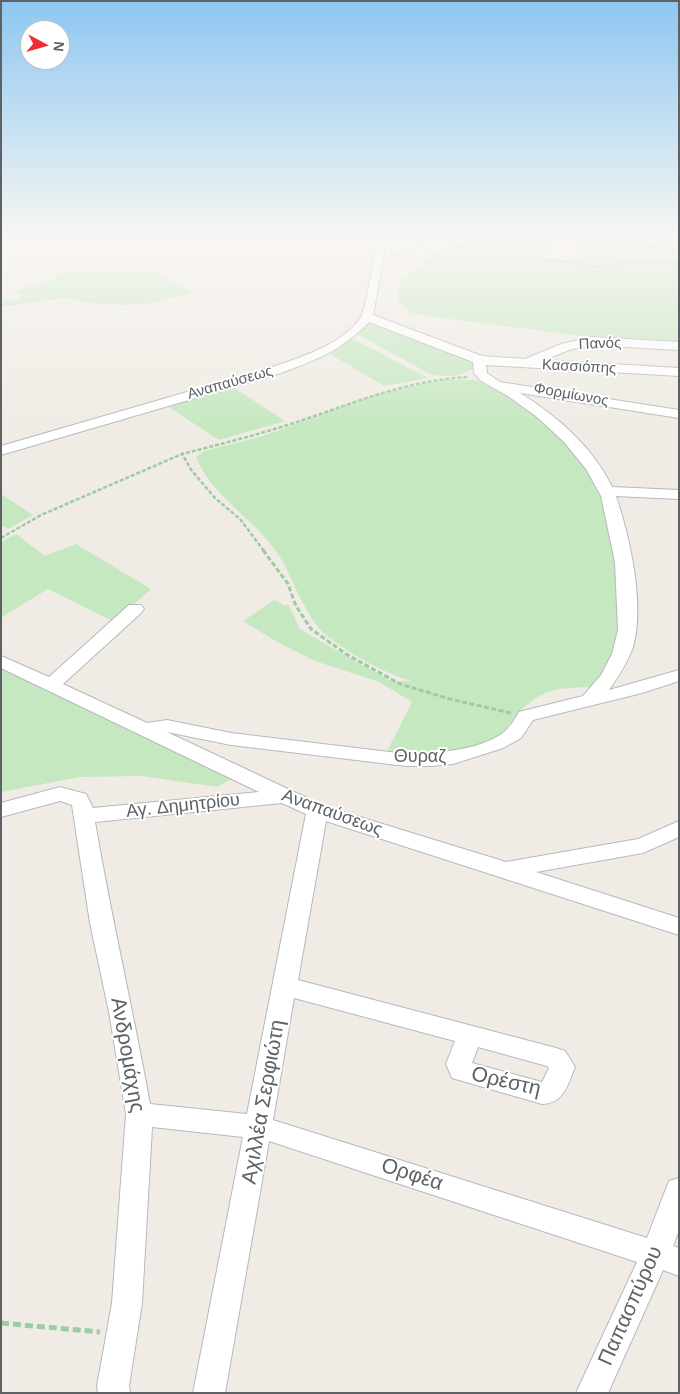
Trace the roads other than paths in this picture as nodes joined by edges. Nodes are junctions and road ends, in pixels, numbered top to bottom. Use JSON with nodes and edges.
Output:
{"nodes":[{"id":1,"x":371,"y":299,"type":"edge"},
{"id":2,"x":367,"y":318,"type":"junction"},
{"id":3,"x":679,"y":346,"type":"edge"},
{"id":4,"x":480,"y":360,"type":"junction"},
{"id":5,"x":525,"y":363,"type":"junction"},
{"id":6,"x":679,"y":372,"type":"edge"},
{"id":7,"x":497,"y":385,"type":"junction"},
{"id":8,"x":679,"y":414,"type":"edge"},
{"id":9,"x":1,"y":451,"type":"edge"},
{"id":10,"x":606,"y":491,"type":"junction"},
{"id":11,"x":679,"y":495,"type":"edge"},
{"id":12,"x":135,"y":609,"type":"dead end"},
{"id":13,"x":1,"y":661,"type":"edge"},
{"id":14,"x":679,"y":675,"type":"edge"},
{"id":15,"x":52,"y":685,"type":"junction"},
{"id":16,"x":590,"y":700,"type":"junction"},
{"id":17,"x":145,"y":730,"type":"junction"},
{"id":18,"x":283,"y":796,"type":"junction"},
{"id":19,"x":1,"y":810,"type":"edge"},
{"id":20,"x":317,"y":811,"type":"junction"},
{"id":21,"x":83,"y":816,"type":"junction"},
{"id":22,"x":679,"y":828,"type":"edge"},
{"id":23,"x":505,"y":870,"type":"junction"},
{"id":24,"x":679,"y":927,"type":"edge"},
{"id":25,"x":285,"y":986,"type":"junction"},
{"id":26,"x":470,"y":1036,"type":"dead end"},
{"id":27,"x":139,"y":1114,"type":"junction"},
{"id":28,"x":260,"y":1127,"type":"junction"},
{"id":29,"x":679,"y":1190,"type":"edge"},
{"id":30,"x":667,"y":1258,"type":"edge"},
{"id":31,"x":114,"y":1393,"type":"edge"},
{"id":32,"x":209,"y":1393,"type":"edge"},
{"id":33,"x":592,"y":1393,"type":"edge"}],
"edges":[{"from":1,"to":2,"type":"street"},
{"from":2,"to":4,"type":"street","name":"Κασσιόπης"},
{"from":2,"to":9,"type":"street","name":"Αναπαύσεως"},
{"from":3,"to":5,"type":"street","name":"Πανός"},
{"from":4,"to":5,"type":"street","name":"Κασσιόπης"},
{"from":4,"to":7,"type":"street","name":"Φορμίωνος"},
{"from":5,"to":6,"type":"street","name":"Κασσιόπης"},
{"from":7,"to":8,"type":"street","name":"Φορμίωνος"},
{"from":7,"to":10,"type":"street"},
{"from":10,"to":11,"type":"street"},
{"from":10,"to":16,"type":"street"},
{"from":12,"to":15,"type":"street"},
{"from":13,"to":15,"type":"street","name":"Αναπαύσεως"},
{"from":14,"to":16,"type":"street"},
{"from":15,"to":17,"type":"street","name":"Αναπαύσεως"},
{"from":16,"to":17,"type":"street","name":"Θυραζ"},
{"from":17,"to":18,"type":"street","name":"Αναπαύσεως"},
{"from":18,"to":20,"type":"street","name":"Αναπαύσεως"},
{"from":18,"to":21,"type":"street","name":"Αγ. Δημητρίου"},
{"from":19,"to":21,"type":"street","name":"Ανδρομάχης"},
{"from":20,"to":23,"type":"street","name":"Αναπαύσεως"},
{"from":20,"to":25,"type":"street","name":"Αχιλλέα Σερφιώτη"},
{"from":21,"to":27,"type":"street","name":"Ανδρομάχης"},
{"from":22,"to":23,"type":"street"},
{"from":23,"to":24,"type":"street","name":"Αναπαύσεως"},
{"from":25,"to":26,"type":"street"},
{"from":25,"to":28,"type":"street","name":"Αχιλλέα Σερφιώτη"},
{"from":27,"to":28,"type":"street","name":"Ορφέα"},
{"from":27,"to":31,"type":"street","name":"Ανδρομάχης"},
{"from":28,"to":30,"type":"street","name":"Ορφέα"},
{"from":28,"to":32,"type":"street","name":"Αχιλλέα Σερφιώτη"},
{"from":29,"to":30,"type":"street","name":"Παπασπύρου"},
{"from":30,"to":33,"type":"street","name":"Παπασπύρου"}]}
